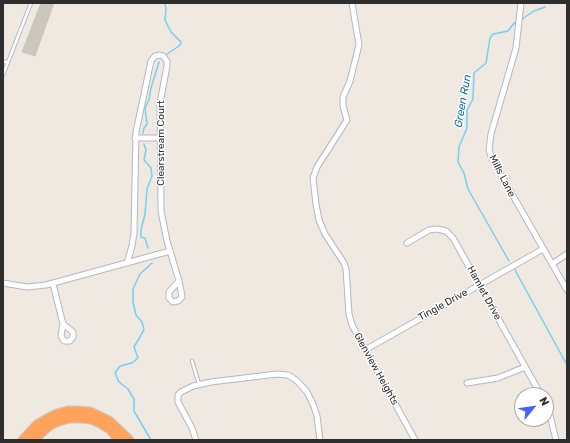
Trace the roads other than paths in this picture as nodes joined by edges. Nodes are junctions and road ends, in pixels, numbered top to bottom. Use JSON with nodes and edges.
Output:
{"nodes":[{"id":1,"x":31,"y":3,"type":"edge"},
{"id":2,"x":352,"y":3,"type":"edge"},
{"id":3,"x":522,"y":3,"type":"edge"},
{"id":4,"x":3,"y":61,"type":"edge"},
{"id":5,"x":8,"y":63,"type":"junction"},
{"id":6,"x":4,"y":71,"type":"edge"},
{"id":7,"x":3,"y":75,"type":"edge"},
{"id":8,"x":136,"y":138,"type":"junction"},
{"id":9,"x":160,"y":138,"type":"junction"},
{"id":10,"x":407,"y":243,"type":"dead end"},
{"id":11,"x":543,"y":249,"type":"junction"},
{"id":12,"x":170,"y":251,"type":"junction"},
{"id":13,"x":567,"y":254,"type":"edge"},
{"id":14,"x":127,"y":263,"type":"junction"},
{"id":15,"x":552,"y":264,"type":"junction"},
{"id":16,"x":179,"y":281,"type":"dead end"},
{"id":17,"x":3,"y":283,"type":"edge"},
{"id":18,"x":53,"y":284,"type":"junction"},
{"id":19,"x":479,"y":285,"type":"junction"},
{"id":20,"x":567,"y":290,"type":"edge"},
{"id":21,"x":63,"y":324,"type":"dead end"},
{"id":22,"x":365,"y":350,"type":"junction"},
{"id":23,"x":192,"y":362,"type":"dead end"},
{"id":24,"x":525,"y":367,"type":"junction"},
{"id":25,"x":466,"y":383,"type":"dead end"},
{"id":26,"x":199,"y":384,"type":"junction"},
{"id":27,"x":536,"y":387,"type":"edge"},
{"id":28,"x":553,"y":427,"type":"edge"},
{"id":29,"x":23,"y":440,"type":"edge"},
{"id":30,"x":34,"y":440,"type":"edge"},
{"id":31,"x":119,"y":440,"type":"edge"},
{"id":32,"x":129,"y":440,"type":"edge"},
{"id":33,"x":196,"y":440,"type":"edge"},
{"id":34,"x":320,"y":440,"type":"edge"},
{"id":35,"x":415,"y":440,"type":"edge"},
{"id":36,"x":556,"y":440,"type":"edge"}],
"edges":[{"from":1,"to":5,"type":"lane"},
{"from":2,"to":22,"type":"street","name":"Glenview Heights"},
{"from":3,"to":11,"type":"street","name":"Mills Lane"},
{"from":4,"to":5,"type":"lane"},
{"from":5,"to":6,"type":"lane"},
{"from":6,"to":7,"type":"lane"},
{"from":8,"to":9,"type":"street"},
{"from":8,"to":9,"type":"street","name":"Clearstream Court"},
{"from":8,"to":14,"type":"street","name":"Clearstream Court"},
{"from":9,"to":12,"type":"street","name":"Clearstream Court"},
{"from":10,"to":19,"type":"street","name":"Hamlet Drive"},
{"from":11,"to":15,"type":"street","name":"Mills Lane"},
{"from":11,"to":19,"type":"street","name":"Tingle Drive"},
{"from":12,"to":14,"type":"street"},
{"from":12,"to":16,"type":"street","name":"Clearstream Court"},
{"from":13,"to":15,"type":"street"},
{"from":14,"to":18,"type":"street"},
{"from":15,"to":20,"type":"street","name":"Mills Lane"},
{"from":17,"to":18,"type":"street"},
{"from":18,"to":21,"type":"street"},
{"from":19,"to":22,"type":"street","name":"Tingle Drive"},
{"from":19,"to":24,"type":"street","name":"Hamlet Drive"},
{"from":22,"to":35,"type":"street","name":"Glenview Heights"},
{"from":23,"to":26,"type":"lane"},
{"from":24,"to":25,"type":"street"},
{"from":24,"to":27,"type":"street","name":"Hamlet Drive"},
{"from":26,"to":33,"type":"street"},
{"from":26,"to":34,"type":"street"},
{"from":28,"to":36,"type":"street"},
{"from":29,"to":32,"type":"highway"},
{"from":30,"to":31,"type":"highway"}]}
